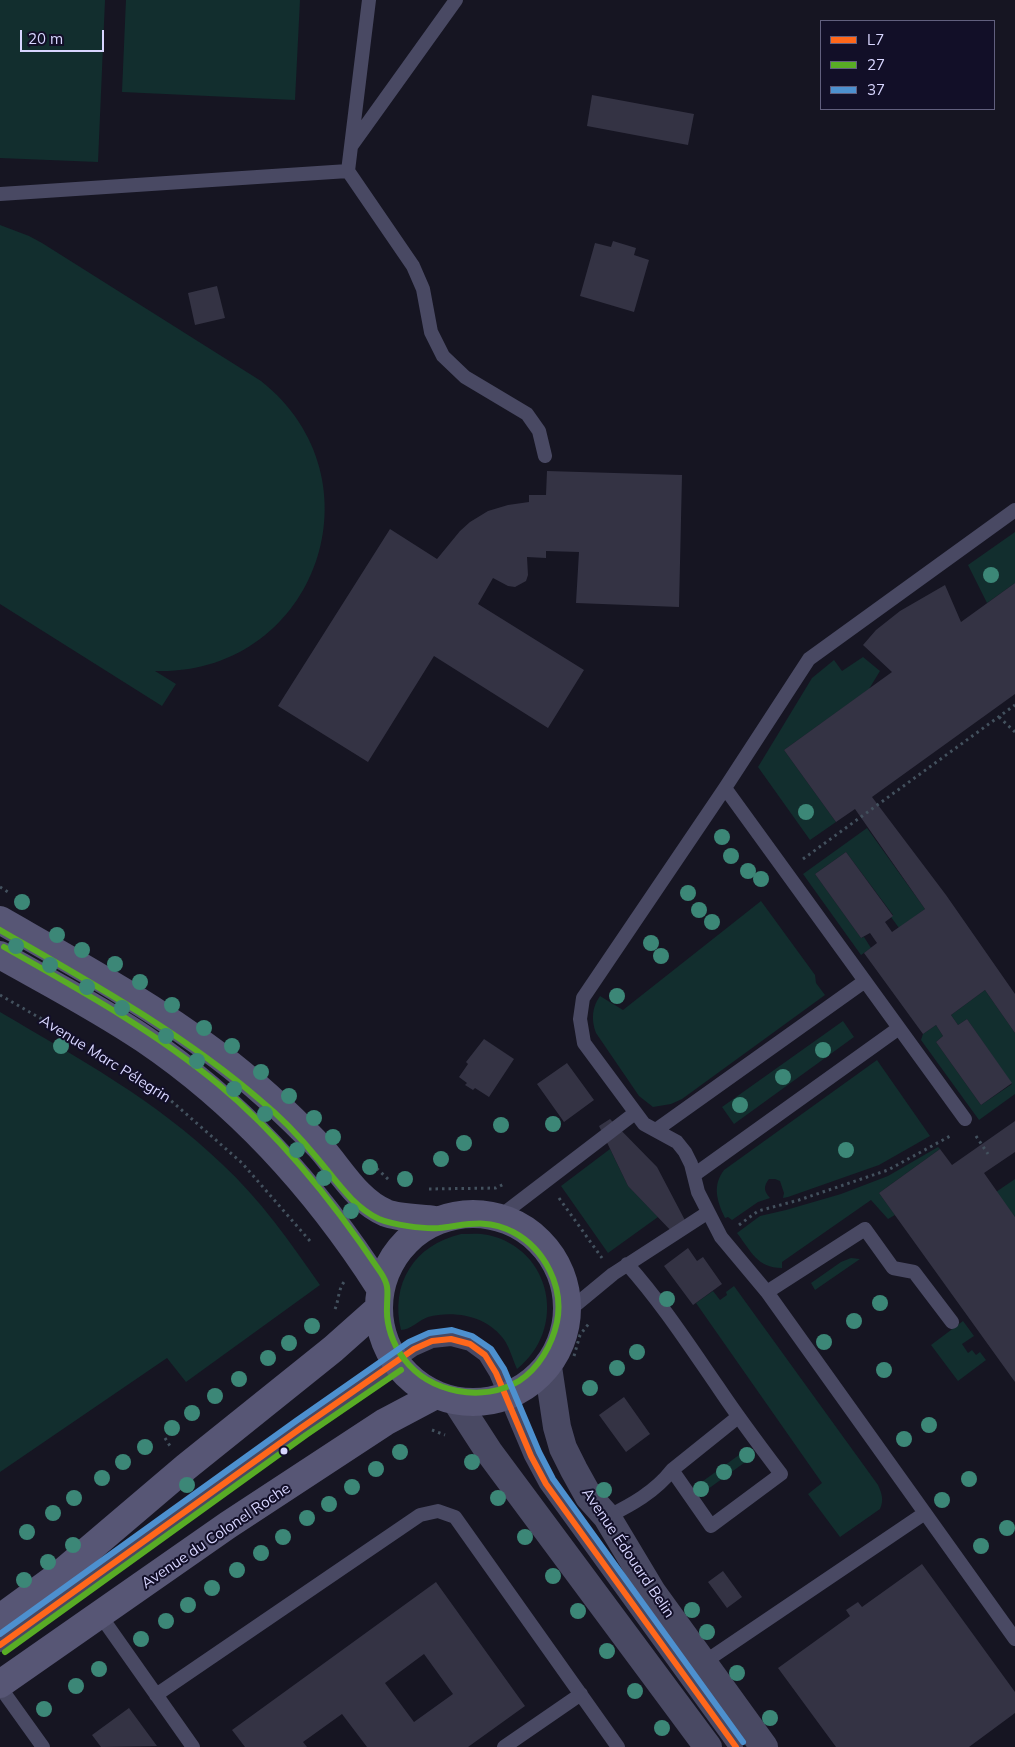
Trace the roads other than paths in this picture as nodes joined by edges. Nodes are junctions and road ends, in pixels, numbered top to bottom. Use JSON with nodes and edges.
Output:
{"nodes":[{"id":1,"x":369,"y":0,"type":"edge"},
{"id":2,"x":456,"y":0,"type":"edge"},
{"id":3,"x":352,"y":145,"type":"junction"},
{"id":4,"x":348,"y":171,"type":"junction"},
{"id":5,"x":0,"y":194,"type":"edge"},
{"id":6,"x":545,"y":456,"type":"dead end"},
{"id":7,"x":1015,"y":510,"type":"edge"},
{"id":8,"x":725,"y":788,"type":"junction"},
{"id":9,"x":0,"y":920,"type":"edge"},
{"id":10,"x":0,"y":955,"type":"edge"},
{"id":11,"x":865,"y":981,"type":"junction"},
{"id":12,"x":899,"y":1028,"type":"junction"},
{"id":13,"x":635,"y":1112,"type":"junction"},
{"id":14,"x":965,"y":1120,"type":"dead end"},
{"id":15,"x":656,"y":1130,"type":"junction"},
{"id":16,"x":694,"y":1175,"type":"junction"},
{"id":17,"x":708,"y":1213,"type":"junction"},
{"id":18,"x":499,"y":1217,"type":"junction"},
{"id":19,"x":435,"y":1220,"type":"junction"},
{"id":20,"x":627,"y":1264,"type":"junction"},
{"id":21,"x":767,"y":1292,"type":"junction"},
{"id":22,"x":379,"y":1299,"type":"junction"},
{"id":23,"x":567,"y":1312,"type":"junction"},
{"id":24,"x":952,"y":1322,"type":"dead end"},
{"id":25,"x":396,"y":1363,"type":"junction"},
{"id":26,"x":560,"y":1364,"type":"junction"},
{"id":27,"x":507,"y":1397,"type":"junction"},
{"id":28,"x":446,"y":1398,"type":"junction"},
{"id":29,"x":738,"y":1417,"type":"junction"},
{"id":30,"x":672,"y":1470,"type":"junction"},
{"id":31,"x":925,"y":1513,"type":"junction"},
{"id":32,"x":607,"y":1517,"type":"junction"},
{"id":33,"x":100,"y":1615,"type":"junction"},
{"id":34,"x":0,"y":1618,"type":"edge"},
{"id":35,"x":1015,"y":1639,"type":"edge"},
{"id":36,"x":0,"y":1645,"type":"edge"},
{"id":37,"x":703,"y":1663,"type":"junction"},
{"id":38,"x":0,"y":1686,"type":"edge"},
{"id":39,"x":580,"y":1694,"type":"junction"},
{"id":40,"x":156,"y":1695,"type":"junction"},
{"id":41,"x":43,"y":1747,"type":"edge"},
{"id":42,"x":193,"y":1747,"type":"edge"},
{"id":43,"x":504,"y":1747,"type":"edge"},
{"id":44,"x":618,"y":1747,"type":"edge"},
{"id":45,"x":708,"y":1747,"type":"edge"},
{"id":46,"x":736,"y":1747,"type":"edge"},
{"id":47,"x":764,"y":1747,"type":"edge"}],
"edges":[{"from":1,"to":3,"type":"lane"},
{"from":2,"to":3,"type":"lane"},
{"from":3,"to":4,"type":"lane"},
{"from":4,"to":5,"type":"lane"},
{"from":4,"to":6,"type":"lane"},
{"from":7,"to":8,"type":"lane"},
{"from":8,"to":11,"type":"lane"},
{"from":8,"to":13,"type":"lane"},
{"from":9,"to":19,"type":"street"},
{"from":10,"to":22,"type":"street"},
{"from":11,"to":12,"type":"lane"},
{"from":11,"to":15,"type":"lane"},
{"from":12,"to":14,"type":"lane"},
{"from":12,"to":16,"type":"lane"},
{"from":13,"to":15,"type":"lane"},
{"from":13,"to":18,"type":"lane"},
{"from":15,"to":16,"type":"lane"},
{"from":16,"to":17,"type":"lane"},
{"from":17,"to":20,"type":"lane"},
{"from":17,"to":21,"type":"lane"},
{"from":18,"to":19,"type":"street"},
{"from":18,"to":23,"type":"street"},
{"from":19,"to":22,"type":"street"},
{"from":20,"to":23,"type":"lane"},
{"from":20,"to":29,"type":"lane"},
{"from":21,"to":24,"type":"lane"},
{"from":21,"to":31,"type":"lane"},
{"from":22,"to":25,"type":"street"},
{"from":22,"to":34,"type":"street"},
{"from":23,"to":26,"type":"street"},
{"from":25,"to":27,"type":"lane"},
{"from":25,"to":28,"type":"street"},
{"from":25,"to":36,"type":"lane"},
{"from":26,"to":27,"type":"street"},
{"from":26,"to":32,"type":"street","name":"Avenue Édouard Belin"},
{"from":27,"to":28,"type":"street"},
{"from":27,"to":46,"type":"lane"},
{"from":28,"to":33,"type":"street","name":"Avenue du Colonel Roche"},
{"from":28,"to":45,"type":"street"},
{"from":29,"to":30,"type":"lane"},
{"from":29,"to":30,"type":"lane"},
{"from":30,"to":32,"type":"lane"},
{"from":31,"to":35,"type":"lane"},
{"from":31,"to":37,"type":"lane"},
{"from":32,"to":37,"type":"street","name":"Avenue Édouard Belin"},
{"from":33,"to":38,"type":"street","name":"Avenue du Colonel Roche"},
{"from":33,"to":40,"type":"lane"},
{"from":37,"to":47,"type":"street","name":"Avenue Édouard Belin"},
{"from":38,"to":41,"type":"lane"},
{"from":39,"to":40,"type":"lane"},
{"from":39,"to":43,"type":"lane"},
{"from":39,"to":44,"type":"lane"},
{"from":40,"to":42,"type":"lane"}]}
